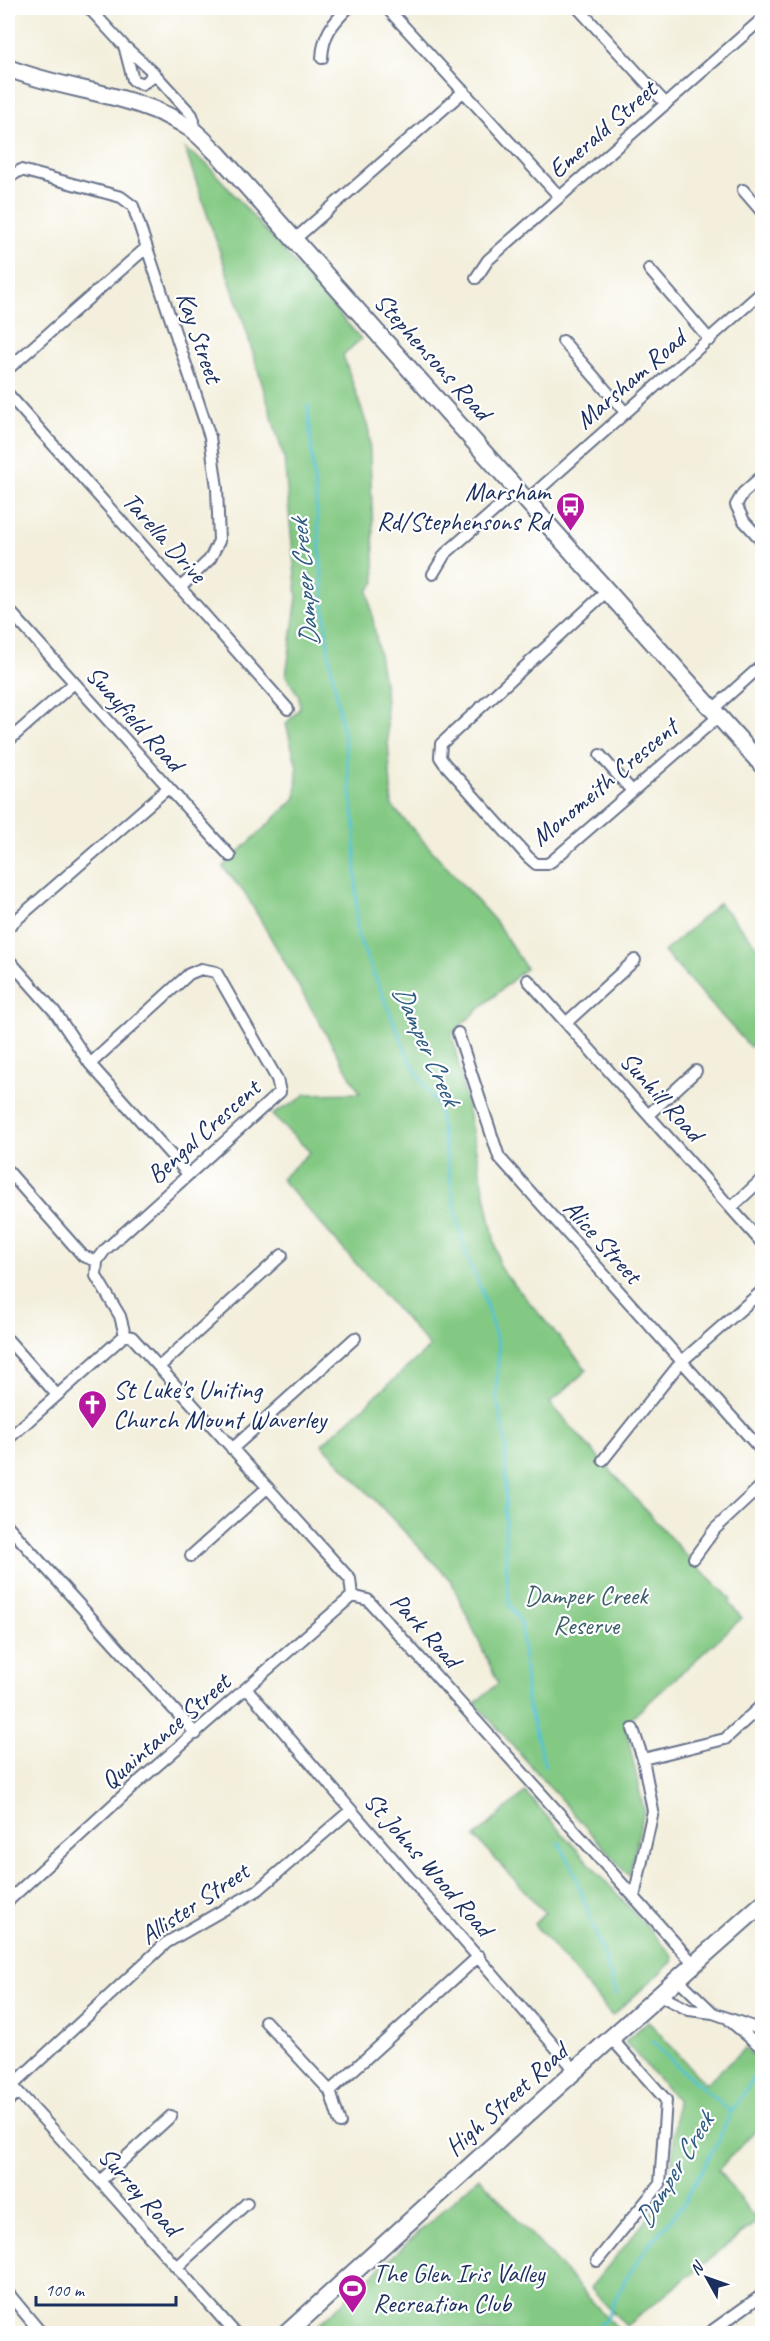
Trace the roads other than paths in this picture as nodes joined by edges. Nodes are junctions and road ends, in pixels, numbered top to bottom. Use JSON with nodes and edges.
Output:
{"nodes":[{"id":1,"x":89,"y":8,"type":"edge"},
{"id":2,"x":348,"y":8,"type":"edge"},
{"id":3,"x":387,"y":8,"type":"edge"},
{"id":4,"x":578,"y":8,"type":"edge"},
{"id":5,"x":762,"y":19,"type":"edge"},
{"id":6,"x":124,"y":46,"type":"junction"},
{"id":7,"x":322,"y":58,"type":"dead end"},
{"id":8,"x":8,"y":68,"type":"edge"},
{"id":9,"x":152,"y":71,"type":"junction"},
{"id":10,"x":464,"y":91,"type":"junction"},
{"id":11,"x":666,"y":104,"type":"junction"},
{"id":12,"x":192,"y":130,"type":"junction"},
{"id":13,"x":8,"y":178,"type":"edge"},
{"id":14,"x":743,"y":190,"type":"dead end"},
{"id":15,"x":559,"y":196,"type":"junction"},
{"id":16,"x":762,"y":212,"type":"edge"},
{"id":17,"x":295,"y":239,"type":"junction"},
{"id":18,"x":146,"y":248,"type":"junction"},
{"id":19,"x":649,"y":269,"type":"dead end"},
{"id":20,"x":476,"y":278,"type":"dead end"},
{"id":21,"x":762,"y":292,"type":"edge"},
{"id":22,"x":710,"y":340,"type":"junction"},
{"id":23,"x":563,"y":341,"type":"dead end"},
{"id":24,"x":8,"y":369,"type":"edge"},
{"id":25,"x":8,"y":394,"type":"edge"},
{"id":26,"x":625,"y":412,"type":"junction"},
{"id":27,"x":762,"y":476,"type":"edge"},
{"id":28,"x":522,"y":495,"type":"junction"},
{"id":29,"x":762,"y":541,"type":"edge"},
{"id":30,"x":433,"y":574,"type":"dead end"},
{"id":31,"x":180,"y":588,"type":"junction"},
{"id":32,"x":607,"y":591,"type":"junction"},
{"id":33,"x":8,"y":609,"type":"edge"},
{"id":34,"x":762,"y":665,"type":"edge"},
{"id":35,"x":74,"y":684,"type":"junction"},
{"id":36,"x":288,"y":709,"type":"dead end"},
{"id":37,"x":716,"y":713,"type":"junction"},
{"id":38,"x":8,"y":741,"type":"edge"},
{"id":39,"x":600,"y":755,"type":"dead end"},
{"id":40,"x":762,"y":765,"type":"edge"},
{"id":41,"x":168,"y":788,"type":"junction"},
{"id":42,"x":632,"y":791,"type":"junction"},
{"id":43,"x":230,"y":856,"type":"dead end"},
{"id":44,"x":8,"y":927,"type":"edge"},
{"id":45,"x":8,"y":959,"type":"edge"},
{"id":46,"x":635,"y":960,"type":"dead end"},
{"id":47,"x":528,"y":980,"type":"dead end"},
{"id":48,"x":567,"y":1022,"type":"junction"},
{"id":49,"x":458,"y":1033,"type":"dead end"},
{"id":50,"x":90,"y":1064,"type":"junction"},
{"id":51,"x":696,"y":1071,"type":"dead end"},
{"id":52,"x":648,"y":1114,"type":"junction"},
{"id":53,"x":8,"y":1171,"type":"edge"},
{"id":54,"x":188,"y":1174,"type":"junction"},
{"id":55,"x":762,"y":1179,"type":"edge"},
{"id":56,"x":731,"y":1208,"type":"junction"},
{"id":57,"x":762,"y":1243,"type":"edge"},
{"id":58,"x":282,"y":1255,"type":"dead end"},
{"id":59,"x":97,"y":1260,"type":"junction"},
{"id":60,"x":762,"y":1291,"type":"edge"},
{"id":61,"x":125,"y":1335,"type":"junction"},
{"id":62,"x":355,"y":1338,"type":"dead end"},
{"id":63,"x":8,"y":1340,"type":"edge"},
{"id":64,"x":681,"y":1362,"type":"junction"},
{"id":65,"x":159,"y":1367,"type":"junction"},
{"id":66,"x":57,"y":1395,"type":"junction"},
{"id":67,"x":8,"y":1439,"type":"edge"},
{"id":68,"x":232,"y":1449,"type":"junction"},
{"id":69,"x":762,"y":1451,"type":"edge"},
{"id":70,"x":603,"y":1460,"type":"dead end"},
{"id":71,"x":762,"y":1485,"type":"edge"},
{"id":72,"x":267,"y":1488,"type":"junction"},
{"id":73,"x":8,"y":1526,"type":"edge"},
{"id":74,"x":191,"y":1556,"type":"dead end"},
{"id":75,"x":694,"y":1558,"type":"dead end"},
{"id":76,"x":352,"y":1596,"type":"junction"},
{"id":77,"x":247,"y":1689,"type":"junction"},
{"id":78,"x":762,"y":1705,"type":"edge"},
{"id":79,"x":633,"y":1729,"type":"dead end"},
{"id":80,"x":196,"y":1734,"type":"junction"},
{"id":81,"x":643,"y":1759,"type":"junction"},
{"id":82,"x":351,"y":1810,"type":"junction"},
{"id":83,"x":634,"y":1897,"type":"junction"},
{"id":84,"x":8,"y":1900,"type":"edge"},
{"id":85,"x":762,"y":1904,"type":"edge"},
{"id":86,"x":479,"y":1956,"type":"junction"},
{"id":87,"x":694,"y":1964,"type":"junction"},
{"id":88,"x":678,"y":1979,"type":"junction"},
{"id":89,"x":659,"y":1995,"type":"junction"},
{"id":90,"x":712,"y":2013,"type":"junction"},
{"id":91,"x":727,"y":2019,"type":"junction"},
{"id":92,"x":265,"y":2021,"type":"dead end"},
{"id":93,"x":762,"y":2030,"type":"edge"},
{"id":94,"x":611,"y":2037,"type":"junction"},
{"id":95,"x":762,"y":2048,"type":"edge"},
{"id":96,"x":575,"y":2070,"type":"junction"},
{"id":97,"x":12,"y":2086,"type":"edge"},
{"id":98,"x":330,"y":2091,"type":"junction"},
{"id":99,"x":8,"y":2101,"type":"edge"},
{"id":100,"x":171,"y":2116,"type":"dead end"},
{"id":101,"x":340,"y":2123,"type":"dead end"},
{"id":102,"x":100,"y":2181,"type":"junction"},
{"id":103,"x":247,"y":2203,"type":"dead end"},
{"id":104,"x":597,"y":2261,"type":"dead end"},
{"id":105,"x":177,"y":2267,"type":"junction"},
{"id":106,"x":8,"y":2294,"type":"edge"},
{"id":107,"x":762,"y":2295,"type":"edge"},
{"id":108,"x":713,"y":2330,"type":"dead end"},
{"id":109,"x":42,"y":2334,"type":"edge"},
{"id":110,"x":236,"y":2334,"type":"edge"},
{"id":111,"x":286,"y":2334,"type":"edge"}],
"edges":[{"from":1,"to":6,"type":"street"},
{"from":2,"to":7,"type":"street"},
{"from":3,"to":10,"type":"street"},
{"from":4,"to":11,"type":"street"},
{"from":5,"to":11,"type":"street","name":"Emerald Street"},
{"from":6,"to":9,"type":"street"},
{"from":6,"to":9,"type":"street"},
{"from":8,"to":12,"type":"main road","name":"Stephensons Road"},
{"from":9,"to":12,"type":"street"},
{"from":10,"to":15,"type":"street"},
{"from":10,"to":17,"type":"street"},
{"from":11,"to":15,"type":"street","name":"Emerald Street"},
{"from":12,"to":17,"type":"main road","name":"Stephensons Road"},
{"from":13,"to":18,"type":"street","name":"Kay Street"},
{"from":14,"to":16,"type":"street"},
{"from":15,"to":20,"type":"street","name":"Emerald Street"},
{"from":17,"to":28,"type":"main road","name":"Stephensons Road"},
{"from":18,"to":24,"type":"street"},
{"from":18,"to":31,"type":"street","name":"Kay Street"},
{"from":19,"to":22,"type":"street"},
{"from":21,"to":22,"type":"street","name":"Marsham Road"},
{"from":22,"to":26,"type":"street","name":"Marsham Road"},
{"from":23,"to":26,"type":"street"},
{"from":25,"to":31,"type":"street","name":"Tarella Drive"},
{"from":26,"to":28,"type":"street","name":"Marsham Road"},
{"from":27,"to":29,"type":"street"},
{"from":28,"to":30,"type":"street","name":"Marsham Road"},
{"from":28,"to":32,"type":"main road","name":"Stephensons Road"},
{"from":31,"to":36,"type":"street","name":"Tarella Drive"},
{"from":32,"to":37,"type":"main road","name":"Stephensons Road"},
{"from":32,"to":42,"type":"street","name":"Monomeith Crescent"},
{"from":33,"to":35,"type":"street","name":"Swayfield Road"},
{"from":34,"to":37,"type":"street","name":"Monomeith Crescent"},
{"from":35,"to":38,"type":"street"},
{"from":35,"to":41,"type":"street","name":"Swayfield Road"},
{"from":37,"to":40,"type":"main road","name":"Stephensons Road"},
{"from":37,"to":42,"type":"street","name":"Monomeith Crescent"},
{"from":39,"to":42,"type":"street"},
{"from":41,"to":43,"type":"street","name":"Swayfield Road"},
{"from":41,"to":44,"type":"street"},
{"from":45,"to":50,"type":"street"},
{"from":46,"to":48,"type":"street"},
{"from":47,"to":48,"type":"street","name":"Sunhill Road"},
{"from":48,"to":52,"type":"street","name":"Sunhill Road"},
{"from":49,"to":64,"type":"street","name":"Alice Street"},
{"from":50,"to":54,"type":"street"},
{"from":50,"to":54,"type":"street","name":"Bengal Crescent"},
{"from":51,"to":52,"type":"street"},
{"from":52,"to":56,"type":"street","name":"Sunhill Road"},
{"from":53,"to":59,"type":"street"},
{"from":54,"to":59,"type":"street","name":"Bengal Crescent"},
{"from":55,"to":56,"type":"street"},
{"from":56,"to":57,"type":"street","name":"Sunhill Road"},
{"from":58,"to":65,"type":"street"},
{"from":59,"to":61,"type":"street"},
{"from":60,"to":64,"type":"street"},
{"from":61,"to":65,"type":"street","name":"Park Road"},
{"from":61,"to":66,"type":"street"},
{"from":62,"to":68,"type":"street"},
{"from":63,"to":66,"type":"street"},
{"from":64,"to":69,"type":"street","name":"Alice Street"},
{"from":64,"to":70,"type":"street"},
{"from":65,"to":68,"type":"street","name":"Park Road"},
{"from":66,"to":67,"type":"street"},
{"from":68,"to":72,"type":"street","name":"Park Road"},
{"from":71,"to":75,"type":"street"},
{"from":72,"to":74,"type":"street"},
{"from":72,"to":76,"type":"street","name":"Park Road"},
{"from":73,"to":80,"type":"street"},
{"from":76,"to":77,"type":"street","name":"Quaintance Street"},
{"from":76,"to":83,"type":"street","name":"Park Road"},
{"from":77,"to":80,"type":"street","name":"Quaintance Street"},
{"from":77,"to":82,"type":"street","name":"St Johns Wood Road"},
{"from":78,"to":81,"type":"street"},
{"from":79,"to":81,"type":"street"},
{"from":80,"to":84,"type":"street","name":"Quaintance Street"},
{"from":81,"to":83,"type":"street"},
{"from":82,"to":86,"type":"street","name":"St Johns Wood Road"},
{"from":82,"to":97,"type":"street","name":"Allister Street"},
{"from":83,"to":87,"type":"street","name":"Park Road"},
{"from":85,"to":87,"type":"main road","name":"High Street Road"},
{"from":86,"to":96,"type":"street","name":"St Johns Wood Road"},
{"from":86,"to":98,"type":"street"},
{"from":87,"to":88,"type":"main road","name":"High Street Road"},
{"from":88,"to":89,"type":"main road","name":"High Street Road"},
{"from":88,"to":90,"type":"street"},
{"from":89,"to":90,"type":"street"},
{"from":89,"to":94,"type":"main road","name":"High Street Road"},
{"from":90,"to":91,"type":"street"},
{"from":91,"to":93,"type":"street"},
{"from":91,"to":95,"type":"street"},
{"from":92,"to":98,"type":"street"},
{"from":94,"to":96,"type":"main road","name":"High Street Road"},
{"from":94,"to":104,"type":"street"},
{"from":96,"to":111,"type":"main road","name":"High Street Road"},
{"from":97,"to":99,"type":"street","name":"Allister Street"},
{"from":97,"to":102,"type":"street","name":"Surrey Road"},
{"from":98,"to":101,"type":"street"},
{"from":100,"to":102,"type":"street"},
{"from":102,"to":105,"type":"street","name":"Surrey Road"},
{"from":103,"to":105,"type":"street"},
{"from":105,"to":110,"type":"street","name":"Surrey Road"},
{"from":106,"to":109,"type":"street"},
{"from":107,"to":108,"type":"street"}]}
